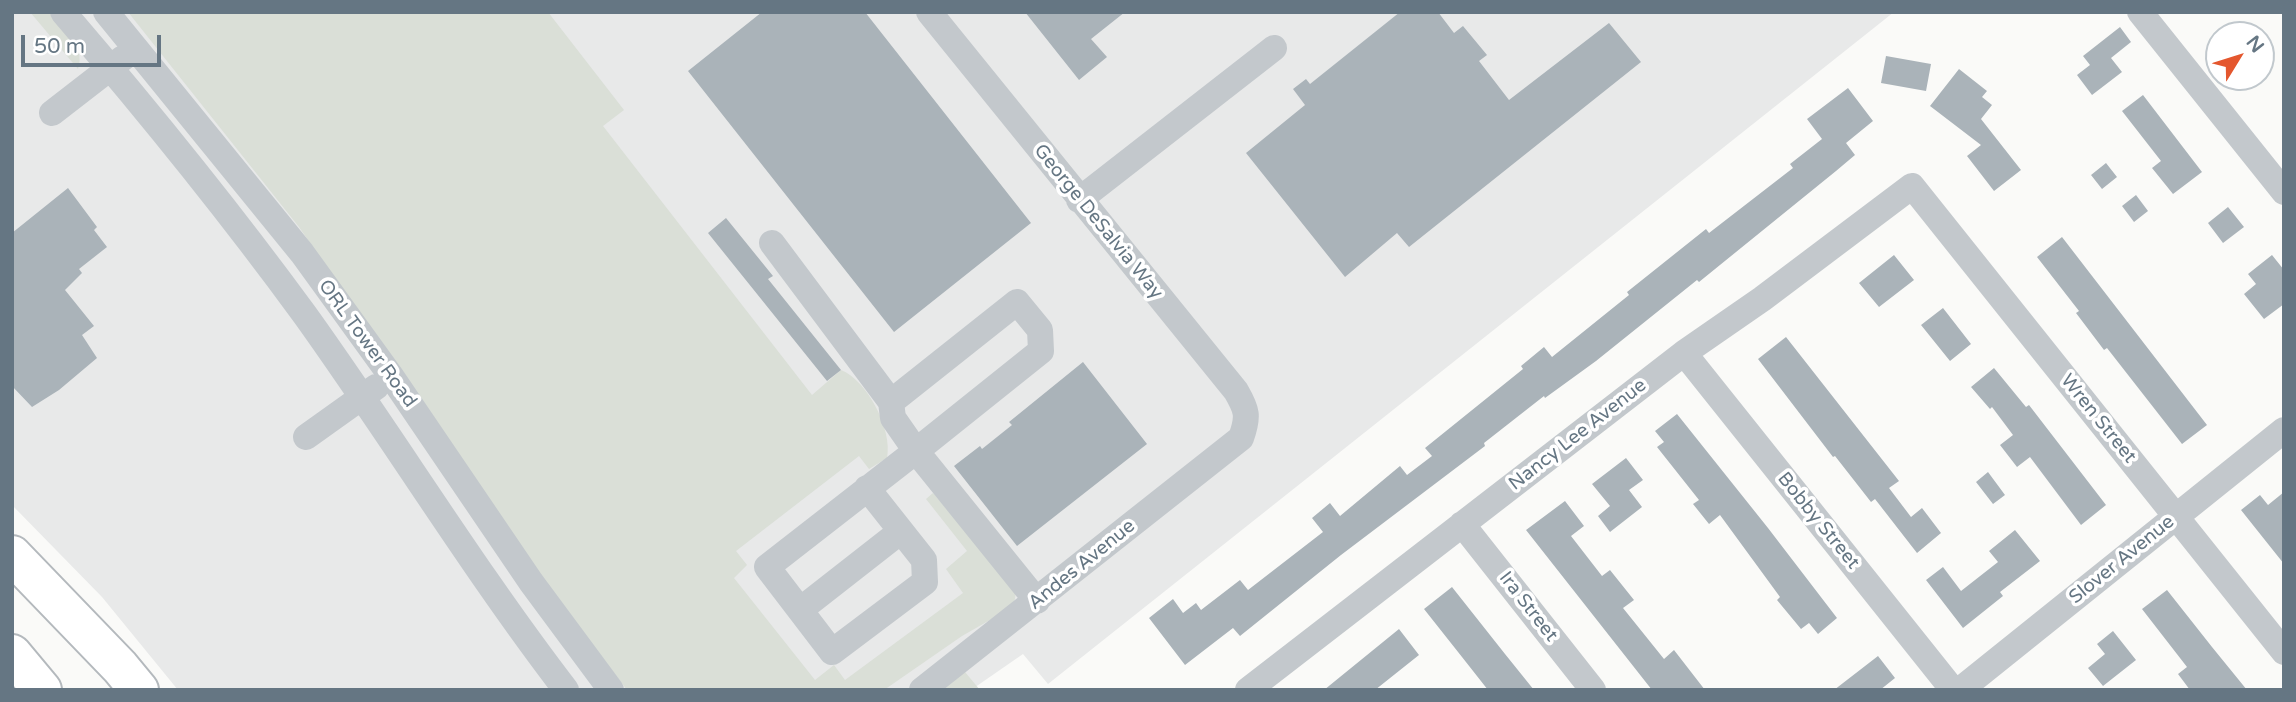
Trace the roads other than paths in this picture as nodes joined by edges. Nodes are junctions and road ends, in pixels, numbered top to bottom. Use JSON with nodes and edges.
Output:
{"nodes":[{"id":1,"x":63,"y":12,"type":"edge"},
{"id":2,"x":106,"y":12,"type":"edge"},
{"id":3,"x":929,"y":12,"type":"edge"},
{"id":4,"x":2140,"y":12,"type":"edge"},
{"id":5,"x":136,"y":48,"type":"junction"},
{"id":6,"x":1273,"y":48,"type":"dead end"},
{"id":7,"x":111,"y":68,"type":"junction"},
{"id":8,"x":52,"y":113,"type":"dead end"},
{"id":9,"x":1912,"y":186,"type":"joint"},
{"id":10,"x":2284,"y":192,"type":"edge"},
{"id":11,"x":1079,"y":200,"type":"junction"},
{"id":12,"x":772,"y":243,"type":"dead end"},
{"id":13,"x":1684,"y":353,"type":"junction"},
{"id":14,"x":391,"y":376,"type":"junction"},
{"id":15,"x":361,"y":398,"type":"junction"},
{"id":16,"x":891,"y":402,"type":"junction"},
{"id":17,"x":2284,"y":430,"type":"edge"},
{"id":18,"x":306,"y":437,"type":"dead end"},
{"id":19,"x":1241,"y":438,"type":"joint"},
{"id":20,"x":916,"y":451,"type":"junction"},
{"id":21,"x":867,"y":488,"type":"junction"},
{"id":22,"x":2176,"y":516,"type":"junction"},
{"id":23,"x":1462,"y":524,"type":"junction"},
{"id":24,"x":901,"y":531,"type":"junction"},
{"id":25,"x":12,"y":555,"type":"edge"},
{"id":26,"x":1037,"y":601,"type":"junction"},
{"id":27,"x":800,"y":610,"type":"junction"},
{"id":28,"x":2284,"y":652,"type":"edge"},
{"id":29,"x":12,"y":654,"type":"edge"},
{"id":30,"x":42,"y":690,"type":"edge"},
{"id":31,"x":139,"y":690,"type":"edge"},
{"id":32,"x":566,"y":690,"type":"edge"},
{"id":33,"x":611,"y":690,"type":"edge"},
{"id":34,"x":922,"y":690,"type":"edge"},
{"id":35,"x":1248,"y":690,"type":"edge"},
{"id":36,"x":1593,"y":690,"type":"edge"},
{"id":37,"x":1953,"y":690,"type":"edge"},
{"id":38,"x":1960,"y":690,"type":"edge"}],
"edges":[{"from":1,"to":7,"type":"street","name":"ORL Tower Road"},
{"from":2,"to":5,"type":"street","name":"ORL Tower Road"},
{"from":3,"to":11,"type":"street","name":"George DeSalvia Way"},
{"from":4,"to":10,"type":"street"},
{"from":5,"to":7,"type":"street"},
{"from":5,"to":14,"type":"street","name":"ORL Tower Road"},
{"from":6,"to":11,"type":"street"},
{"from":7,"to":8,"type":"street"},
{"from":7,"to":15,"type":"street","name":"ORL Tower Road"},
{"from":9,"to":13,"type":"street","name":"Nancy Lee Avenue"},
{"from":9,"to":22,"type":"street","name":"Wren Street"},
{"from":11,"to":19,"type":"street","name":"George DeSalvia Way"},
{"from":12,"to":16,"type":"street"},
{"from":13,"to":23,"type":"street","name":"Nancy Lee Avenue"},
{"from":13,"to":37,"type":"street","name":"Bobby Street"},
{"from":14,"to":15,"type":"street"},
{"from":14,"to":33,"type":"street","name":"ORL Tower Road"},
{"from":15,"to":18,"type":"street"},
{"from":15,"to":32,"type":"street","name":"ORL Tower Road"},
{"from":16,"to":20,"type":"street"},
{"from":16,"to":20,"type":"street"},
{"from":17,"to":22,"type":"street","name":"Slover Avenue"},
{"from":19,"to":26,"type":"street","name":"Andes Avenue"},
{"from":20,"to":21,"type":"street"},
{"from":20,"to":26,"type":"street"},
{"from":21,"to":24,"type":"street"},
{"from":21,"to":27,"type":"street"},
{"from":22,"to":28,"type":"street","name":"Wren Street"},
{"from":22,"to":38,"type":"street","name":"Slover Avenue"},
{"from":23,"to":35,"type":"street","name":"Nancy Lee Avenue"},
{"from":23,"to":36,"type":"street","name":"Ira Street"},
{"from":24,"to":27,"type":"street"},
{"from":24,"to":27,"type":"street"},
{"from":25,"to":31,"type":"highway"},
{"from":26,"to":34,"type":"street","name":"Andes Avenue"},
{"from":29,"to":30,"type":"highway"}]}
